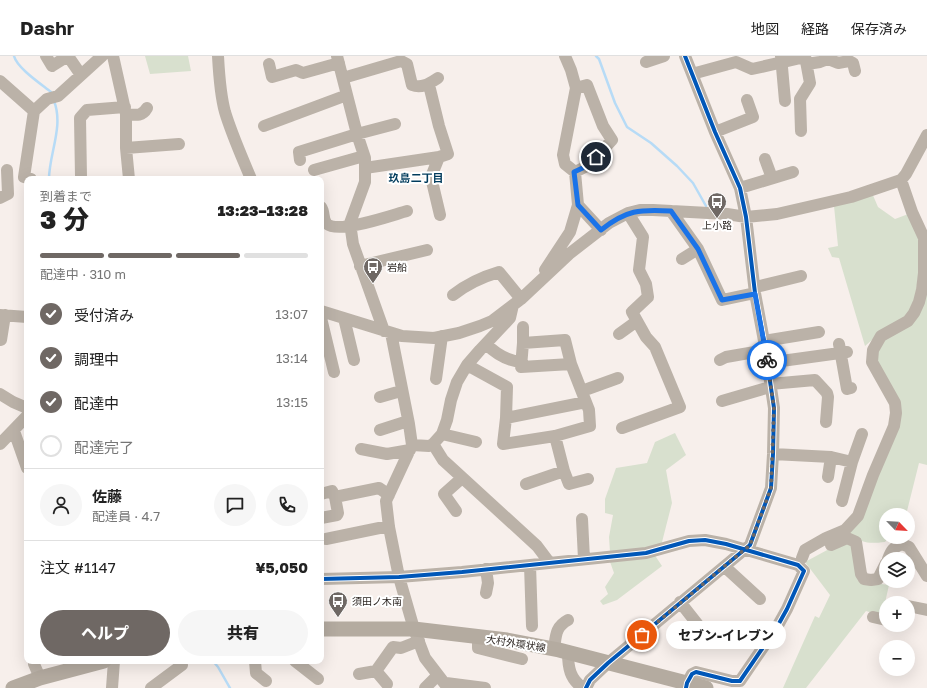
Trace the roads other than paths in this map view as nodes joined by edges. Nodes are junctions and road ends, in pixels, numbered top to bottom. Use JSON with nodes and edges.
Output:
{"nodes":[{"id":1,"x":46,"y":56,"type":"edge"},
{"id":2,"x":68,"y":56,"type":"edge"},
{"id":3,"x":102,"y":56,"type":"edge"},
{"id":4,"x":113,"y":56,"type":"edge"},
{"id":5,"x":218,"y":56,"type":"edge"},
{"id":6,"x":565,"y":56,"type":"edge"},
{"id":7,"x":664,"y":56,"type":"edge"},
{"id":8,"x":685,"y":56,"type":"edge"},
{"id":9,"x":338,"y":59,"type":"edge"},
{"id":10,"x":735,"y":59,"type":"edge"},
{"id":11,"x":781,"y":59,"type":"edge"},
{"id":12,"x":806,"y":59,"type":"edge"},
{"id":13,"x":646,"y":62,"type":"dead end"},
{"id":14,"x":269,"y":64,"type":"dead end"},
{"id":15,"x":855,"y":71,"type":"dead end"},
{"id":16,"x":692,"y":74,"type":"junction"},
{"id":17,"x":81,"y":75,"type":"junction"},
{"id":18,"x":343,"y":78,"type":"junction"},
{"id":19,"x":438,"y":78,"type":"dead end"},
{"id":20,"x":0,"y":81,"type":"edge"},
{"id":21,"x":576,"y":88,"type":"junction"},
{"id":22,"x":430,"y":89,"type":"dead end"},
{"id":23,"x":347,"y":96,"type":"junction"},
{"id":24,"x":747,"y":100,"type":"dead end"},
{"id":25,"x":785,"y":101,"type":"dead end"},
{"id":26,"x":147,"y":108,"type":"dead end"},
{"id":27,"x":126,"y":110,"type":"junction"},
{"id":28,"x":34,"y":111,"type":"junction"},
{"id":29,"x":395,"y":124,"type":"dead end"},
{"id":30,"x":264,"y":126,"type":"dead end"},
{"id":31,"x":801,"y":131,"type":"dead end"},
{"id":32,"x":715,"y":132,"type":"junction"},
{"id":33,"x":357,"y":134,"type":"junction"},
{"id":34,"x":927,"y":135,"type":"edge"},
{"id":35,"x":179,"y":144,"type":"dead end"},
{"id":36,"x":126,"y":148,"type":"junction"},
{"id":37,"x":364,"y":156,"type":"junction"},
{"id":38,"x":439,"y":157,"type":"junction"},
{"id":39,"x":766,"y":159,"type":"dead end"},
{"id":40,"x":300,"y":160,"type":"dead end"},
{"id":41,"x":4,"y":168,"type":"edge"},
{"id":42,"x":365,"y":168,"type":"junction"},
{"id":43,"x":314,"y":170,"type":"dead end"},
{"id":44,"x":574,"y":172,"type":"junction"},
{"id":45,"x":793,"y":172,"type":"dead end"},
{"id":46,"x":27,"y":176,"type":"edge"},
{"id":47,"x":81,"y":176,"type":"edge"},
{"id":48,"x":129,"y":176,"type":"edge"},
{"id":49,"x":250,"y":176,"type":"edge"},
{"id":50,"x":24,"y":177,"type":"edge"},
{"id":51,"x":772,"y":178,"type":"junction"},
{"id":52,"x":901,"y":180,"type":"junction"},
{"id":53,"x":740,"y":188,"type":"junction"},
{"id":54,"x":0,"y":198,"type":"edge"},
{"id":55,"x":578,"y":205,"type":"junction"},
{"id":56,"x":407,"y":211,"type":"dead end"},
{"id":57,"x":671,"y":211,"type":"junction"},
{"id":58,"x":628,"y":213,"type":"junction"},
{"id":59,"x":440,"y":215,"type":"dead end"},
{"id":60,"x":746,"y":217,"type":"junction"},
{"id":61,"x":324,"y":219,"type":"edge"},
{"id":62,"x":350,"y":227,"type":"junction"},
{"id":63,"x":601,"y":230,"type":"junction"},
{"id":64,"x":698,"y":249,"type":"junction"},
{"id":65,"x":427,"y":250,"type":"dead end"},
{"id":66,"x":682,"y":259,"type":"dead end"},
{"id":67,"x":360,"y":266,"type":"junction"},
{"id":68,"x":801,"y":276,"type":"dead end"},
{"id":69,"x":539,"y":281,"type":"junction"},
{"id":70,"x":755,"y":290,"type":"junction"},
{"id":71,"x":453,"y":295,"type":"dead end"},
{"id":72,"x":517,"y":302,"type":"junction"},
{"id":73,"x":324,"y":312,"type":"edge"},
{"id":74,"x":2,"y":315,"type":"edge"},
{"id":75,"x":24,"y":316,"type":"edge"},
{"id":76,"x":344,"y":318,"type":"junction"},
{"id":77,"x":637,"y":321,"type":"junction"},
{"id":78,"x":522,"y":328,"type":"dead end"},
{"id":79,"x":324,"y":330,"type":"edge"},
{"id":80,"x":388,"y":332,"type":"junction"},
{"id":81,"x":819,"y":332,"type":"dead end"},
{"id":82,"x":619,"y":334,"type":"dead end"},
{"id":83,"x":442,"y":336,"type":"junction"},
{"id":84,"x":1,"y":340,"type":"dead end"},
{"id":85,"x":523,"y":343,"type":"junction"},
{"id":86,"x":486,"y":344,"type":"junction"},
{"id":87,"x":765,"y":346,"type":"junction"},
{"id":88,"x":354,"y":360,"type":"dead end"},
{"id":89,"x":720,"y":360,"type":"dead end"},
{"id":90,"x":522,"y":362,"type":"junction"},
{"id":91,"x":767,"y":363,"type":"junction"},
{"id":92,"x":571,"y":364,"type":"junction"},
{"id":93,"x":467,"y":365,"type":"junction"},
{"id":94,"x":334,"y":372,"type":"dead end"},
{"id":95,"x":618,"y":378,"type":"dead end"},
{"id":96,"x":436,"y":379,"type":"dead end"},
{"id":97,"x":770,"y":385,"type":"junction"},
{"id":98,"x":851,"y":388,"type":"dead end"},
{"id":99,"x":401,"y":391,"type":"junction"},
{"id":100,"x":0,"y":394,"type":"edge"},
{"id":101,"x":380,"y":397,"type":"dead end"},
{"id":102,"x":584,"y":397,"type":"junction"},
{"id":103,"x":727,"y":403,"type":"dead end"},
{"id":104,"x":24,"y":407,"type":"edge"},
{"id":105,"x":506,"y":418,"type":"junction"},
{"id":106,"x":24,"y":419,"type":"edge"},
{"id":107,"x":408,"y":422,"type":"junction"},
{"id":108,"x":826,"y":422,"type":"dead end"},
{"id":109,"x":629,"y":429,"type":"dead end"},
{"id":110,"x":380,"y":430,"type":"dead end"},
{"id":111,"x":14,"y":431,"type":"junction"},
{"id":112,"x":442,"y":434,"type":"junction"},
{"id":113,"x":862,"y":434,"type":"dead end"},
{"id":114,"x":555,"y":436,"type":"junction"},
{"id":115,"x":476,"y":442,"type":"dead end"},
{"id":116,"x":0,"y":444,"type":"edge"},
{"id":117,"x":433,"y":444,"type":"junction"},
{"id":118,"x":411,"y":448,"type":"junction"},
{"id":119,"x":361,"y":449,"type":"dead end"},
{"id":120,"x":773,"y":454,"type":"junction"},
{"id":121,"x":831,"y":456,"type":"junction"},
{"id":122,"x":24,"y":459,"type":"edge"},
{"id":123,"x":852,"y":462,"type":"junction"},
{"id":124,"x":564,"y":471,"type":"junction"},
{"id":125,"x":828,"y":477,"type":"dead end"},
{"id":126,"x":462,"y":478,"type":"junction"},
{"id":127,"x":588,"y":479,"type":"dead end"},
{"id":128,"x":526,"y":484,"type":"dead end"},
{"id":129,"x":324,"y":493,"type":"edge"},
{"id":130,"x":389,"y":495,"type":"junction"},
{"id":131,"x":335,"y":497,"type":"junction"},
{"id":132,"x":842,"y":501,"type":"dead end"},
{"id":133,"x":456,"y":511,"type":"dead end"},
{"id":134,"x":324,"y":518,"type":"edge"},
{"id":135,"x":582,"y":519,"type":"dead end"},
{"id":136,"x":389,"y":526,"type":"junction"},
{"id":137,"x":326,"y":539,"type":"dead end"},
{"id":138,"x":744,"y":550,"type":"junction"},
{"id":139,"x":891,"y":552,"type":"edge"},
{"id":140,"x":911,"y":552,"type":"edge"},
{"id":141,"x":802,"y":558,"type":"junction"},
{"id":142,"x":915,"y":558,"type":"edge"},
{"id":143,"x":584,"y":559,"type":"junction"},
{"id":144,"x":782,"y":560,"type":"junction"},
{"id":145,"x":549,"y":562,"type":"junction"},
{"id":146,"x":530,"y":565,"type":"junction"},
{"id":147,"x":725,"y":566,"type":"junction"},
{"id":148,"x":486,"y":569,"type":"junction"},
{"id":149,"x":927,"y":576,"type":"edge"},
{"id":150,"x":399,"y":577,"type":"junction"},
{"id":151,"x":879,"y":577,"type":"edge"},
{"id":152,"x":324,"y":579,"type":"edge"},
{"id":153,"x":486,"y":593,"type":"dead end"},
{"id":154,"x":760,"y":599,"type":"dead end"},
{"id":155,"x":680,"y":602,"type":"junction"},
{"id":156,"x":915,"y":607,"type":"edge"},
{"id":157,"x":927,"y":610,"type":"edge"},
{"id":158,"x":873,"y":617,"type":"dead end"},
{"id":159,"x":879,"y":618,"type":"edge"},
{"id":160,"x":568,"y":620,"type":"dead end"},
{"id":161,"x":532,"y":626,"type":"dead end"},
{"id":162,"x":324,"y":628,"type":"edge"},
{"id":163,"x":416,"y":635,"type":"junction"},
{"id":164,"x":706,"y":635,"type":"dead end"},
{"id":165,"x":478,"y":637,"type":"junction"},
{"id":166,"x":561,"y":651,"type":"junction"},
{"id":167,"x":522,"y":659,"type":"dead end"},
{"id":168,"x":34,"y":664,"type":"edge"},
{"id":169,"x":93,"y":664,"type":"edge"},
{"id":170,"x":114,"y":664,"type":"edge"},
{"id":171,"x":255,"y":664,"type":"edge"},
{"id":172,"x":299,"y":664,"type":"edge"},
{"id":173,"x":608,"y":664,"type":"junction"},
{"id":174,"x":182,"y":665,"type":"dead end"},
{"id":175,"x":376,"y":671,"type":"junction"},
{"id":176,"x":359,"y":674,"type":"dead end"},
{"id":177,"x":40,"y":678,"type":"junction"},
{"id":178,"x":318,"y":679,"type":"dead end"},
{"id":179,"x":266,"y":681,"type":"dead end"},
{"id":180,"x":444,"y":682,"type":"edge"},
{"id":181,"x":387,"y":684,"type":"dead end"},
{"id":182,"x":686,"y":685,"type":"edge"},
{"id":183,"x":13,"y":688,"type":"edge"},
{"id":184,"x":112,"y":688,"type":"edge"},
{"id":185,"x":151,"y":688,"type":"edge"},
{"id":186,"x":425,"y":688,"type":"edge"},
{"id":187,"x":485,"y":688,"type":"edge"},
{"id":188,"x":584,"y":688,"type":"edge"},
{"id":189,"x":706,"y":688,"type":"edge"}],
"edges":[{"from":1,"to":2,"type":"street"},
{"from":2,"to":17,"type":"street"},
{"from":3,"to":17,"type":"street"},
{"from":4,"to":27,"type":"street"},
{"from":5,"to":49,"type":"street"},
{"from":6,"to":21,"type":"street"},
{"from":7,"to":13,"type":"street"},
{"from":8,"to":16,"type":"street"},
{"from":9,"to":14,"type":"street"},
{"from":9,"to":18,"type":"street"},
{"from":10,"to":11,"type":"street"},
{"from":10,"to":16,"type":"street"},
{"from":11,"to":12,"type":"street"},
{"from":11,"to":25,"type":"street"},
{"from":12,"to":15,"type":"street"},
{"from":12,"to":31,"type":"street"},
{"from":16,"to":32,"type":"street"},
{"from":17,"to":28,"type":"street"},
{"from":18,"to":19,"type":"street"},
{"from":18,"to":23,"type":"street"},
{"from":20,"to":28,"type":"street"},
{"from":21,"to":44,"type":"street"},
{"from":21,"to":44,"type":"street"},
{"from":22,"to":38,"type":"street"},
{"from":23,"to":30,"type":"street"},
{"from":23,"to":33,"type":"street"},
{"from":24,"to":32,"type":"street"},
{"from":26,"to":27,"type":"street"},
{"from":27,"to":36,"type":"street"},
{"from":27,"to":47,"type":"street"},
{"from":28,"to":46,"type":"street"},
{"from":29,"to":33,"type":"street"},
{"from":32,"to":53,"type":"street"},
{"from":33,"to":37,"type":"street"},
{"from":33,"to":40,"type":"street"},
{"from":34,"to":52,"type":"street"},
{"from":35,"to":36,"type":"street"},
{"from":36,"to":48,"type":"street"},
{"from":37,"to":42,"type":"street"},
{"from":37,"to":43,"type":"street"},
{"from":38,"to":42,"type":"street"},
{"from":38,"to":59,"type":"street"},
{"from":39,"to":51,"type":"street"},
{"from":41,"to":50,"type":"street"},
{"from":41,"to":54,"type":"street"},
{"from":42,"to":62,"type":"street"},
{"from":44,"to":55,"type":"street"},
{"from":45,"to":51,"type":"street"},
{"from":51,"to":53,"type":"street"},
{"from":52,"to":60,"type":"street"},
{"from":52,"to":141,"type":"street"},
{"from":53,"to":60,"type":"street"},
{"from":55,"to":63,"type":"street"},
{"from":55,"to":69,"type":"street"},
{"from":56,"to":62,"type":"street"},
{"from":57,"to":58,"type":"street"},
{"from":57,"to":60,"type":"street"},
{"from":57,"to":64,"type":"street"},
{"from":58,"to":63,"type":"street"},
{"from":58,"to":77,"type":"street"},
{"from":60,"to":70,"type":"street"},
{"from":61,"to":62,"type":"street"},
{"from":62,"to":67,"type":"street"},
{"from":63,"to":69,"type":"street"},
{"from":64,"to":66,"type":"street"},
{"from":64,"to":70,"type":"street"},
{"from":65,"to":67,"type":"street"},
{"from":67,"to":80,"type":"street"},
{"from":68,"to":70,"type":"street"},
{"from":69,"to":72,"type":"street"},
{"from":70,"to":87,"type":"street"},
{"from":71,"to":72,"type":"street"},
{"from":72,"to":83,"type":"street"},
{"from":72,"to":86,"type":"street"},
{"from":73,"to":76,"type":"street"},
{"from":74,"to":75,"type":"street"},
{"from":74,"to":84,"type":"street"},
{"from":76,"to":80,"type":"street"},
{"from":76,"to":88,"type":"street"},
{"from":77,"to":82,"type":"street"},
{"from":77,"to":109,"type":"street"},
{"from":78,"to":85,"type":"street"},
{"from":79,"to":94,"type":"street"},
{"from":80,"to":83,"type":"street"},
{"from":80,"to":99,"type":"street"},
{"from":81,"to":87,"type":"street"},
{"from":83,"to":96,"type":"street"},
{"from":85,"to":90,"type":"street"},
{"from":85,"to":92,"type":"street"},
{"from":86,"to":90,"type":"street"},
{"from":86,"to":93,"type":"street"},
{"from":87,"to":89,"type":"street"},
{"from":87,"to":91,"type":"street"},
{"from":90,"to":92,"type":"street"},
{"from":91,"to":97,"type":"street"},
{"from":91,"to":98,"type":"street"},
{"from":92,"to":102,"type":"street"},
{"from":93,"to":105,"type":"street"},
{"from":93,"to":112,"type":"street"},
{"from":95,"to":102,"type":"street"},
{"from":97,"to":103,"type":"street"},
{"from":97,"to":108,"type":"street"},
{"from":97,"to":120,"type":"street"},
{"from":99,"to":101,"type":"street"},
{"from":99,"to":107,"type":"street"},
{"from":100,"to":104,"type":"street"},
{"from":102,"to":105,"type":"street"},
{"from":102,"to":114,"type":"street"},
{"from":105,"to":114,"type":"street"},
{"from":106,"to":111,"type":"street"},
{"from":107,"to":110,"type":"street"},
{"from":107,"to":118,"type":"street"},
{"from":111,"to":116,"type":"street"},
{"from":111,"to":122,"type":"street"},
{"from":112,"to":115,"type":"street"},
{"from":112,"to":117,"type":"street"},
{"from":113,"to":123,"type":"street"},
{"from":114,"to":124,"type":"street"},
{"from":117,"to":118,"type":"street"},
{"from":117,"to":126,"type":"street"},
{"from":118,"to":119,"type":"street"},
{"from":118,"to":130,"type":"street"},
{"from":120,"to":121,"type":"street"},
{"from":120,"to":138,"type":"street"},
{"from":121,"to":123,"type":"street"},
{"from":121,"to":125,"type":"street"},
{"from":123,"to":132,"type":"street"},
{"from":124,"to":127,"type":"street"},
{"from":124,"to":128,"type":"street"},
{"from":126,"to":133,"type":"street"},
{"from":126,"to":145,"type":"street"},
{"from":129,"to":131,"type":"street"},
{"from":130,"to":131,"type":"street"},
{"from":130,"to":136,"type":"street"},
{"from":131,"to":134,"type":"street"},
{"from":135,"to":143,"type":"street"},
{"from":136,"to":137,"type":"street"},
{"from":136,"to":150,"type":"street"},
{"from":138,"to":143,"type":"street"},
{"from":138,"to":144,"type":"street"},
{"from":138,"to":147,"type":"street"},
{"from":139,"to":140,"type":"street"},
{"from":141,"to":144,"type":"street"},
{"from":141,"to":151,"type":"street"},
{"from":142,"to":149,"type":"street"},
{"from":143,"to":145,"type":"street"},
{"from":144,"to":182,"type":"street"},
{"from":145,"to":146,"type":"street"},
{"from":146,"to":148,"type":"street"},
{"from":146,"to":161,"type":"street"},
{"from":147,"to":154,"type":"street"},
{"from":147,"to":155,"type":"street"},
{"from":148,"to":150,"type":"street"},
{"from":148,"to":153,"type":"street"},
{"from":150,"to":152,"type":"street"},
{"from":150,"to":163,"type":"street"},
{"from":155,"to":164,"type":"street"},
{"from":155,"to":173,"type":"street"},
{"from":156,"to":157,"type":"street"},
{"from":158,"to":159,"type":"street"},
{"from":160,"to":166,"type":"street"},
{"from":162,"to":163,"type":"main road","name":"大村外環状線"},
{"from":163,"to":165,"type":"main road","name":"大村外環状線"},
{"from":163,"to":175,"type":"street"},
{"from":163,"to":180,"type":"street"},
{"from":165,"to":166,"type":"main road","name":"大村外環状線"},
{"from":165,"to":167,"type":"street"},
{"from":166,"to":173,"type":"main road","name":"大村外環状線"},
{"from":166,"to":188,"type":"street"},
{"from":168,"to":177,"type":"street"},
{"from":169,"to":177,"type":"main road"},
{"from":170,"to":184,"type":"street"},
{"from":171,"to":179,"type":"street"},
{"from":172,"to":178,"type":"street"},
{"from":173,"to":182,"type":"main road","name":"大村外環状線"},
{"from":173,"to":188,"type":"street"},
{"from":174,"to":185,"type":"street"},
{"from":175,"to":176,"type":"street"},
{"from":175,"to":181,"type":"street"},
{"from":177,"to":183,"type":"main road"},
{"from":180,"to":186,"type":"street"},
{"from":180,"to":187,"type":"street"},
{"from":182,"to":189,"type":"main road","name":"大村外環状線"}]}
